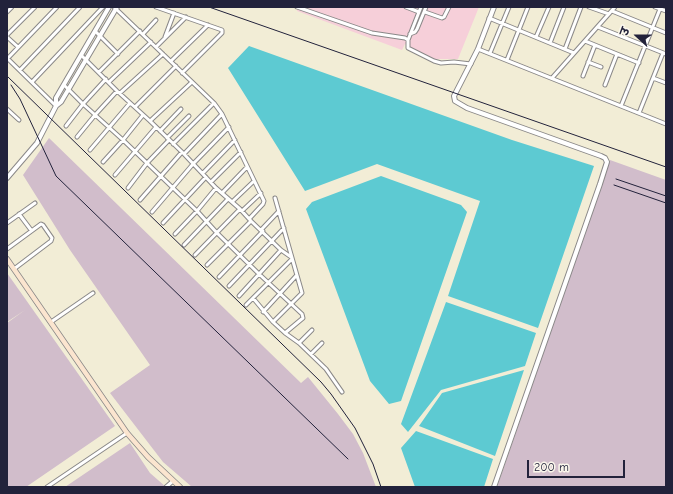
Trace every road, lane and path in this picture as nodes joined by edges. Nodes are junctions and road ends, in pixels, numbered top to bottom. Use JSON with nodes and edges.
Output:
{"nodes":[{"id":1,"x":12,"y":7,"type":"edge"},
{"id":2,"x":35,"y":7,"type":"edge"},
{"id":3,"x":57,"y":7,"type":"edge"},
{"id":4,"x":80,"y":7,"type":"edge"},
{"id":5,"x":103,"y":7,"type":"edge"},
{"id":6,"x":109,"y":7,"type":"edge"},
{"id":7,"x":116,"y":7,"type":"edge"},
{"id":8,"x":156,"y":7,"type":"edge"},
{"id":9,"x":297,"y":7,"type":"edge"},
{"id":10,"x":406,"y":7,"type":"edge"},
{"id":11,"x":426,"y":7,"type":"edge"},
{"id":12,"x":449,"y":7,"type":"edge"},
{"id":13,"x":494,"y":7,"type":"edge"},
{"id":14,"x":509,"y":7,"type":"edge"},
{"id":15,"x":528,"y":7,"type":"edge"},
{"id":16,"x":549,"y":7,"type":"edge"},
{"id":17,"x":564,"y":7,"type":"edge"},
{"id":18,"x":582,"y":7,"type":"edge"},
{"id":19,"x":589,"y":7,"type":"edge"},
{"id":20,"x":615,"y":7,"type":"edge"},
{"id":21,"x":655,"y":7,"type":"edge"},
{"id":22,"x":420,"y":9,"type":"edge"},
{"id":23,"x":660,"y":9,"type":"junction"},
{"id":24,"x":612,"y":11,"type":"junction"},
{"id":25,"x":7,"y":12,"type":"edge"},
{"id":26,"x":424,"y":12,"type":"junction"},
{"id":27,"x":666,"y":12,"type":"edge"},
{"id":28,"x":174,"y":13,"type":"junction"},
{"id":29,"x":609,"y":14,"type":"junction"},
{"id":30,"x":186,"y":17,"type":"junction"},
{"id":31,"x":490,"y":18,"type":"junction"},
{"id":32,"x":156,"y":20,"type":"dead end"},
{"id":33,"x":502,"y":23,"type":"junction"},
{"id":34,"x":208,"y":25,"type":"junction"},
{"id":35,"x":598,"y":27,"type":"junction"},
{"id":36,"x":653,"y":27,"type":"junction"},
{"id":37,"x":519,"y":30,"type":"junction"},
{"id":38,"x":140,"y":31,"type":"junction"},
{"id":39,"x":95,"y":32,"type":"junction"},
{"id":40,"x":666,"y":33,"type":"edge"},
{"id":41,"x":143,"y":34,"type":"junction"},
{"id":42,"x":410,"y":34,"type":"junction"},
{"id":43,"x":7,"y":36,"type":"edge"},
{"id":44,"x":100,"y":36,"type":"junction"},
{"id":45,"x":536,"y":37,"type":"junction"},
{"id":46,"x":164,"y":40,"type":"junction"},
{"id":47,"x":408,"y":40,"type":"junction"},
{"id":48,"x":585,"y":41,"type":"junction"},
{"id":49,"x":151,"y":42,"type":"junction"},
{"id":50,"x":550,"y":43,"type":"junction"},
{"id":51,"x":594,"y":45,"type":"junction"},
{"id":52,"x":646,"y":46,"type":"junction"},
{"id":53,"x":156,"y":47,"type":"junction"},
{"id":54,"x":18,"y":48,"type":"junction"},
{"id":55,"x":478,"y":48,"type":"junction"},
{"id":56,"x":565,"y":49,"type":"junction"},
{"id":57,"x":490,"y":53,"type":"junction"},
{"id":58,"x":574,"y":53,"type":"junction"},
{"id":59,"x":118,"y":54,"type":"junction"},
{"id":60,"x":163,"y":54,"type":"junction"},
{"id":61,"x":617,"y":54,"type":"junction"},
{"id":62,"x":665,"y":54,"type":"edge"},
{"id":63,"x":81,"y":55,"type":"junction"},
{"id":64,"x":7,"y":58,"type":"edge"},
{"id":65,"x":86,"y":59,"type":"junction"},
{"id":66,"x":507,"y":60,"type":"junction"},
{"id":67,"x":171,"y":61,"type":"junction"},
{"id":68,"x":588,"y":62,"type":"junction"},
{"id":69,"x":639,"y":63,"type":"junction"},
{"id":70,"x":471,"y":64,"type":"junction"},
{"id":71,"x":176,"y":66,"type":"junction"},
{"id":72,"x":601,"y":67,"type":"dead end"},
{"id":73,"x":20,"y":70,"type":"junction"},
{"id":74,"x":99,"y":72,"type":"junction"},
{"id":75,"x":182,"y":73,"type":"junction"},
{"id":76,"x":583,"y":76,"type":"dead end"},
{"id":77,"x":552,"y":78,"type":"junction"},
{"id":78,"x":653,"y":78,"type":"junction"},
{"id":79,"x":106,"y":79,"type":"junction"},
{"id":80,"x":32,"y":82,"type":"junction"},
{"id":81,"x":109,"y":82,"type":"junction"},
{"id":82,"x":192,"y":82,"type":"junction"},
{"id":83,"x":666,"y":83,"type":"edge"},
{"id":84,"x":64,"y":84,"type":"junction"},
{"id":85,"x":605,"y":85,"type":"dead end"},
{"id":86,"x":69,"y":89,"type":"junction"},
{"id":87,"x":118,"y":92,"type":"junction"},
{"id":88,"x":130,"y":103,"type":"junction"},
{"id":89,"x":214,"y":103,"type":"junction"},
{"id":90,"x":82,"y":104,"type":"junction"},
{"id":91,"x":56,"y":106,"type":"junction"},
{"id":92,"x":621,"y":106,"type":"junction"},
{"id":93,"x":135,"y":107,"type":"junction"},
{"id":94,"x":7,"y":109,"type":"edge"},
{"id":95,"x":181,"y":109,"type":"dead end"},
{"id":96,"x":639,"y":113,"type":"junction"},
{"id":97,"x":95,"y":114,"type":"junction"},
{"id":98,"x":222,"y":114,"type":"junction"},
{"id":99,"x":143,"y":115,"type":"junction"},
{"id":100,"x":189,"y":116,"type":"dead end"},
{"id":101,"x":19,"y":120,"type":"dead end"},
{"id":102,"x":150,"y":121,"type":"junction"},
{"id":103,"x":666,"y":124,"type":"edge"},
{"id":104,"x":66,"y":126,"type":"dead end"},
{"id":105,"x":156,"y":127,"type":"junction"},
{"id":106,"x":229,"y":127,"type":"junction"},
{"id":107,"x":110,"y":128,"type":"junction"},
{"id":108,"x":160,"y":131,"type":"junction"},
{"id":109,"x":77,"y":138,"type":"dead end"},
{"id":110,"x":168,"y":139,"type":"junction"},
{"id":111,"x":123,"y":140,"type":"junction"},
{"id":112,"x":235,"y":140,"type":"junction"},
{"id":113,"x":173,"y":144,"type":"junction"},
{"id":114,"x":90,"y":150,"type":"dead end"},
{"id":115,"x":134,"y":152,"type":"junction"},
{"id":116,"x":241,"y":152,"type":"junction"},
{"id":117,"x":183,"y":153,"type":"junction"},
{"id":118,"x":103,"y":162,"type":"dead end"},
{"id":119,"x":147,"y":163,"type":"junction"},
{"id":120,"x":193,"y":164,"type":"junction"},
{"id":121,"x":247,"y":168,"type":"junction"},
{"id":122,"x":203,"y":173,"type":"junction"},
{"id":123,"x":115,"y":175,"type":"dead end"},
{"id":124,"x":161,"y":176,"type":"junction"},
{"id":125,"x":206,"y":177,"type":"junction"},
{"id":126,"x":7,"y":178,"type":"edge"},
{"id":127,"x":254,"y":181,"type":"junction"},
{"id":128,"x":211,"y":182,"type":"junction"},
{"id":129,"x":128,"y":188,"type":"dead end"},
{"id":130,"x":174,"y":188,"type":"junction"},
{"id":131,"x":216,"y":188,"type":"junction"},
{"id":132,"x":261,"y":193,"type":"junction"},
{"id":133,"x":222,"y":194,"type":"junction"},
{"id":134,"x":275,"y":198,"type":"dead end"},
{"id":135,"x":228,"y":199,"type":"junction"},
{"id":136,"x":140,"y":200,"type":"dead end"},
{"id":137,"x":186,"y":200,"type":"junction"},
{"id":138,"x":232,"y":202,"type":"junction"},
{"id":139,"x":35,"y":203,"type":"dead end"},
{"id":140,"x":241,"y":210,"type":"junction"},
{"id":141,"x":197,"y":211,"type":"junction"},
{"id":142,"x":279,"y":211,"type":"junction"},
{"id":143,"x":152,"y":212,"type":"dead end"},
{"id":144,"x":19,"y":214,"type":"junction"},
{"id":145,"x":250,"y":220,"type":"junction"},
{"id":146,"x":206,"y":221,"type":"junction"},
{"id":147,"x":164,"y":222,"type":"dead end"},
{"id":148,"x":7,"y":223,"type":"edge"},
{"id":149,"x":284,"y":228,"type":"junction"},
{"id":150,"x":31,"y":230,"type":"junction"},
{"id":151,"x":262,"y":231,"type":"junction"},
{"id":152,"x":217,"y":233,"type":"junction"},
{"id":153,"x":175,"y":234,"type":"dead end"},
{"id":154,"x":272,"y":240,"type":"junction"},
{"id":155,"x":229,"y":243,"type":"junction"},
{"id":156,"x":184,"y":245,"type":"dead end"},
{"id":157,"x":7,"y":249,"type":"edge"},
{"id":158,"x":281,"y":250,"type":"junction"},
{"id":159,"x":195,"y":255,"type":"dead end"},
{"id":160,"x":240,"y":255,"type":"junction"},
{"id":161,"x":292,"y":258,"type":"junction"},
{"id":162,"x":7,"y":259,"type":"edge"},
{"id":163,"x":250,"y":264,"type":"junction"},
{"id":164,"x":207,"y":265,"type":"dead end"},
{"id":165,"x":14,"y":269,"type":"junction"},
{"id":166,"x":259,"y":274,"type":"junction"},
{"id":167,"x":296,"y":276,"type":"junction"},
{"id":168,"x":219,"y":277,"type":"dead end"},
{"id":169,"x":268,"y":283,"type":"junction"},
{"id":170,"x":229,"y":286,"type":"dead end"},
{"id":171,"x":93,"y":293,"type":"dead end"},
{"id":172,"x":280,"y":294,"type":"junction"},
{"id":173,"x":239,"y":296,"type":"dead end"},
{"id":174,"x":253,"y":298,"type":"junction"},
{"id":175,"x":291,"y":304,"type":"junction"},
{"id":176,"x":246,"y":306,"type":"dead end"},
{"id":177,"x":263,"y":312,"type":"junction"},
{"id":178,"x":51,"y":322,"type":"junction"},
{"id":179,"x":273,"y":322,"type":"junction"},
{"id":180,"x":312,"y":330,"type":"dead end"},
{"id":181,"x":285,"y":333,"type":"junction"},
{"id":182,"x":299,"y":343,"type":"junction"},
{"id":183,"x":322,"y":343,"type":"dead end"},
{"id":184,"x":311,"y":354,"type":"junction"},
{"id":185,"x":342,"y":392,"type":"dead end"},
{"id":186,"x":127,"y":433,"type":"junction"},
{"id":187,"x":173,"y":481,"type":"junction"},
{"id":188,"x":47,"y":487,"type":"edge"},
{"id":189,"x":166,"y":487,"type":"edge"},
{"id":190,"x":180,"y":487,"type":"edge"},
{"id":191,"x":494,"y":487,"type":"edge"}],
"edges":[{"from":1,"to":25,"type":"street"},
{"from":2,"to":43,"type":"street"},
{"from":3,"to":54,"type":"street"},
{"from":4,"to":73,"type":"street"},
{"from":5,"to":80,"type":"street"},
{"from":6,"to":39,"type":"street"},
{"from":7,"to":38,"type":"street"},
{"from":7,"to":44,"type":"street"},
{"from":8,"to":28,"type":"street"},
{"from":9,"to":47,"type":"street"},
{"from":10,"to":22,"type":"street"},
{"from":11,"to":26,"type":"street"},
{"from":12,"to":26,"type":"street"},
{"from":13,"to":31,"type":"street"},
{"from":14,"to":33,"type":"street"},
{"from":15,"to":37,"type":"street"},
{"from":16,"to":45,"type":"street"},
{"from":17,"to":50,"type":"street"},
{"from":18,"to":56,"type":"street"},
{"from":19,"to":29,"type":"street"},
{"from":20,"to":24,"type":"street"},
{"from":21,"to":23,"type":"street"},
{"from":22,"to":42,"type":"street"},
{"from":23,"to":27,"type":"street"},
{"from":23,"to":36,"type":"street"},
{"from":24,"to":29,"type":"street"},
{"from":24,"to":36,"type":"street"},
{"from":26,"to":42,"type":"street"},
{"from":28,"to":30,"type":"street"},
{"from":28,"to":46,"type":"street"},
{"from":29,"to":35,"type":"street"},
{"from":30,"to":34,"type":"street"},
{"from":30,"to":46,"type":"street"},
{"from":31,"to":33,"type":"street"},
{"from":31,"to":55,"type":"street"},
{"from":32,"to":41,"type":"street"},
{"from":33,"to":37,"type":"street"},
{"from":33,"to":57,"type":"street"},
{"from":34,"to":67,"type":"street"},
{"from":34,"to":75,"type":"street"},
{"from":35,"to":48,"type":"street"},
{"from":35,"to":52,"type":"street"},
{"from":36,"to":40,"type":"street"},
{"from":36,"to":52,"type":"street"},
{"from":37,"to":45,"type":"street"},
{"from":37,"to":66,"type":"street"},
{"from":38,"to":41,"type":"street"},
{"from":38,"to":59,"type":"street"},
{"from":39,"to":44,"type":"street"},
{"from":39,"to":63,"type":"street"},
{"from":41,"to":49,"type":"street"},
{"from":42,"to":47,"type":"street"},
{"from":43,"to":54,"type":"street"},
{"from":44,"to":59,"type":"street"},
{"from":44,"to":65,"type":"street"},
{"from":45,"to":50,"type":"street"},
{"from":46,"to":53,"type":"street"},
{"from":47,"to":70,"type":"street"},
{"from":48,"to":51,"type":"street"},
{"from":48,"to":58,"type":"street"},
{"from":49,"to":53,"type":"street"},
{"from":49,"to":81,"type":"street"},
{"from":50,"to":56,"type":"street"},
{"from":51,"to":61,"type":"street"},
{"from":51,"to":68,"type":"street"},
{"from":52,"to":62,"type":"street"},
{"from":52,"to":69,"type":"street"},
{"from":53,"to":60,"type":"street"},
{"from":54,"to":64,"type":"street"},
{"from":55,"to":57,"type":"street"},
{"from":55,"to":70,"type":"street"},
{"from":56,"to":58,"type":"street"},
{"from":57,"to":66,"type":"street"},
{"from":58,"to":77,"type":"street"},
{"from":59,"to":74,"type":"street"},
{"from":60,"to":67,"type":"street"},
{"from":60,"to":87,"type":"street"},
{"from":61,"to":69,"type":"street"},
{"from":61,"to":85,"type":"street"},
{"from":62,"to":78,"type":"street"},
{"from":63,"to":65,"type":"street"},
{"from":63,"to":84,"type":"street"},
{"from":64,"to":73,"type":"street"},
{"from":65,"to":74,"type":"street"},
{"from":65,"to":86,"type":"street"},
{"from":66,"to":77,"type":"street"},
{"from":67,"to":71,"type":"street"},
{"from":68,"to":72,"type":"street"},
{"from":68,"to":76,"type":"street"},
{"from":69,"to":92,"type":"street"},
{"from":70,"to":191,"type":"street"},
{"from":71,"to":75,"type":"street"},
{"from":71,"to":93,"type":"street"},
{"from":73,"to":80,"type":"street"},
{"from":74,"to":79,"type":"street"},
{"from":75,"to":82,"type":"street"},
{"from":77,"to":92,"type":"street"},
{"from":78,"to":83,"type":"street"},
{"from":78,"to":96,"type":"street"},
{"from":79,"to":81,"type":"street"},
{"from":79,"to":90,"type":"street"},
{"from":80,"to":91,"type":"street"},
{"from":81,"to":87,"type":"street"},
{"from":82,"to":89,"type":"street"},
{"from":82,"to":102,"type":"street"},
{"from":84,"to":86,"type":"street"},
{"from":84,"to":91,"type":"street"},
{"from":86,"to":90,"type":"street"},
{"from":86,"to":91,"type":"street"},
{"from":87,"to":88,"type":"street"},
{"from":87,"to":97,"type":"street"},
{"from":88,"to":93,"type":"street"},
{"from":88,"to":107,"type":"street"},
{"from":89,"to":98,"type":"street"},
{"from":89,"to":113,"type":"street"},
{"from":90,"to":97,"type":"street"},
{"from":90,"to":104,"type":"street"},
{"from":91,"to":126,"type":"street"},
{"from":92,"to":96,"type":"street"},
{"from":93,"to":99,"type":"street"},
{"from":94,"to":101,"type":"street"},
{"from":95,"to":108,"type":"street"},
{"from":96,"to":103,"type":"street"},
{"from":97,"to":107,"type":"street"},
{"from":97,"to":109,"type":"street"},
{"from":98,"to":106,"type":"street"},
{"from":98,"to":117,"type":"street"},
{"from":99,"to":102,"type":"street"},
{"from":99,"to":111,"type":"street"},
{"from":100,"to":110,"type":"street"},
{"from":102,"to":105,"type":"street"},
{"from":105,"to":108,"type":"street"},
{"from":105,"to":115,"type":"street"},
{"from":106,"to":112,"type":"street"},
{"from":106,"to":120,"type":"street"},
{"from":107,"to":111,"type":"street"},
{"from":107,"to":114,"type":"street"},
{"from":108,"to":110,"type":"street"},
{"from":110,"to":113,"type":"street"},
{"from":110,"to":119,"type":"street"},
{"from":111,"to":115,"type":"street"},
{"from":111,"to":118,"type":"street"},
{"from":112,"to":116,"type":"street"},
{"from":112,"to":122,"type":"street"},
{"from":113,"to":117,"type":"street"},
{"from":115,"to":119,"type":"street"},
{"from":115,"to":123,"type":"street"},
{"from":116,"to":121,"type":"street"},
{"from":116,"to":128,"type":"street"},
{"from":117,"to":120,"type":"street"},
{"from":117,"to":124,"type":"street"},
{"from":119,"to":124,"type":"street"},
{"from":119,"to":129,"type":"street"},
{"from":120,"to":122,"type":"street"},
{"from":120,"to":130,"type":"street"},
{"from":121,"to":127,"type":"street"},
{"from":121,"to":133,"type":"street"},
{"from":122,"to":125,"type":"street"},
{"from":124,"to":130,"type":"street"},
{"from":124,"to":136,"type":"street"},
{"from":125,"to":128,"type":"street"},
{"from":125,"to":137,"type":"street"},
{"from":127,"to":132,"type":"street"},
{"from":127,"to":138,"type":"street"},
{"from":128,"to":131,"type":"street"},
{"from":130,"to":137,"type":"street"},
{"from":130,"to":143,"type":"street"},
{"from":131,"to":133,"type":"street"},
{"from":131,"to":141,"type":"street"},
{"from":132,"to":140,"type":"street"},
{"from":132,"to":145,"type":"street"},
{"from":133,"to":135,"type":"street"},
{"from":134,"to":142,"type":"street"},
{"from":135,"to":138,"type":"street"},
{"from":135,"to":146,"type":"street"},
{"from":137,"to":141,"type":"street"},
{"from":137,"to":147,"type":"street"},
{"from":138,"to":140,"type":"street"},
{"from":139,"to":144,"type":"street"},
{"from":140,"to":145,"type":"street"},
{"from":140,"to":152,"type":"street"},
{"from":141,"to":146,"type":"street"},
{"from":141,"to":153,"type":"street"},
{"from":142,"to":149,"type":"street"},
{"from":142,"to":151,"type":"street"},
{"from":144,"to":148,"type":"street"},
{"from":144,"to":150,"type":"street"},
{"from":145,"to":151,"type":"street"},
{"from":145,"to":155,"type":"street"},
{"from":146,"to":152,"type":"street"},
{"from":146,"to":156,"type":"street"},
{"from":149,"to":154,"type":"street"},
{"from":149,"to":161,"type":"street"},
{"from":150,"to":157,"type":"street"},
{"from":150,"to":165,"type":"street"},
{"from":151,"to":154,"type":"street"},
{"from":151,"to":160,"type":"street"},
{"from":152,"to":155,"type":"street"},
{"from":152,"to":159,"type":"street"},
{"from":154,"to":158,"type":"street"},
{"from":154,"to":163,"type":"street"},
{"from":155,"to":160,"type":"street"},
{"from":155,"to":164,"type":"street"},
{"from":158,"to":161,"type":"street"},
{"from":158,"to":166,"type":"street"},
{"from":160,"to":163,"type":"street"},
{"from":160,"to":168,"type":"street"},
{"from":161,"to":167,"type":"street"},
{"from":161,"to":169,"type":"street"},
{"from":162,"to":165,"type":"main road"},
{"from":163,"to":166,"type":"street"},
{"from":163,"to":170,"type":"street"},
{"from":165,"to":178,"type":"main road"},
{"from":166,"to":169,"type":"street"},
{"from":166,"to":173,"type":"street"},
{"from":167,"to":172,"type":"street"},
{"from":167,"to":175,"type":"street"},
{"from":169,"to":172,"type":"street"},
{"from":169,"to":174,"type":"street"},
{"from":171,"to":178,"type":"street"},
{"from":172,"to":175,"type":"street"},
{"from":172,"to":177,"type":"street"},
{"from":174,"to":176,"type":"street"},
{"from":174,"to":177,"type":"street"},
{"from":175,"to":179,"type":"street"},
{"from":175,"to":181,"type":"street"},
{"from":177,"to":179,"type":"street"},
{"from":178,"to":186,"type":"main road"},
{"from":179,"to":181,"type":"street"},
{"from":180,"to":182,"type":"street"},
{"from":181,"to":182,"type":"street"},
{"from":182,"to":184,"type":"street"},
{"from":183,"to":184,"type":"street"},
{"from":184,"to":185,"type":"street"},
{"from":186,"to":187,"type":"main road"},
{"from":186,"to":188,"type":"street"},
{"from":187,"to":189,"type":"street"},
{"from":187,"to":190,"type":"main road"}]}
